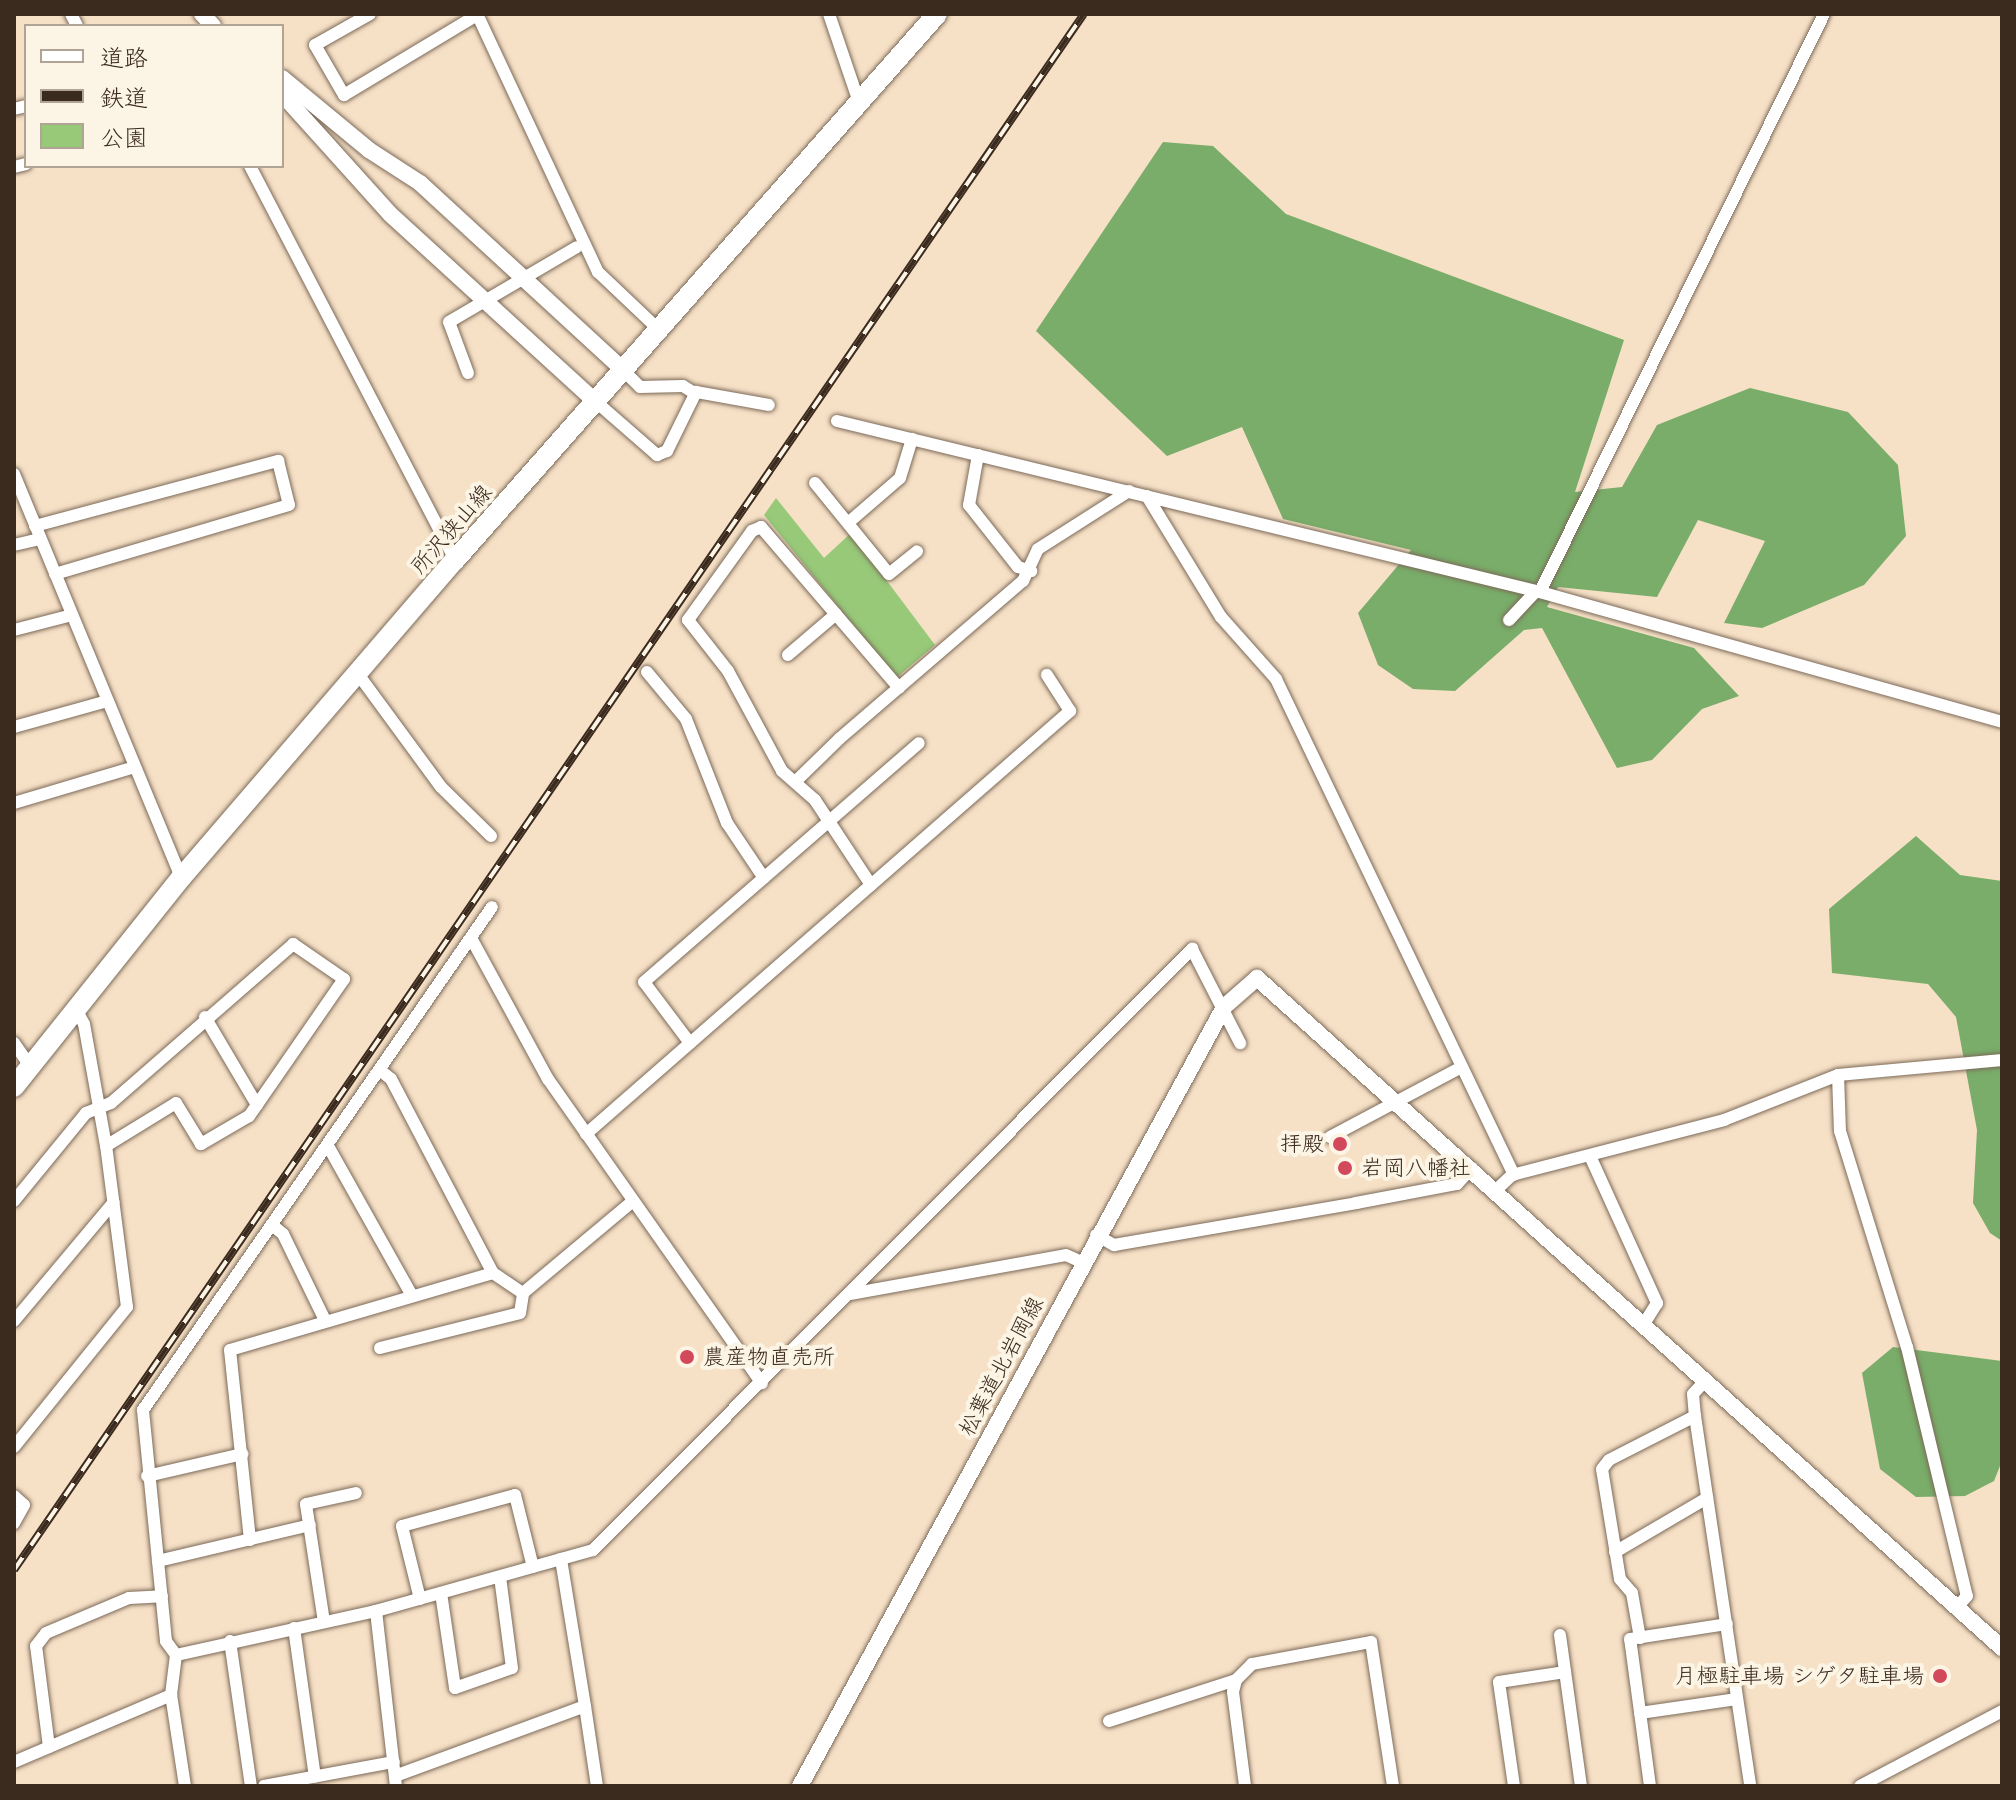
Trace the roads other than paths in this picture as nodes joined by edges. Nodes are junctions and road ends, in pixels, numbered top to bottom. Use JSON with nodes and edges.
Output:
{"nodes":[{"id":1,"x":370,"y":14,"type":"edge"},
{"id":2,"x":477,"y":14,"type":"edge"},
{"id":3,"x":829,"y":14,"type":"edge"},
{"id":4,"x":937,"y":14,"type":"edge"},
{"id":5,"x":1824,"y":14,"type":"edge"},
{"id":6,"x":284,"y":80,"type":"edge"},
{"id":7,"x":284,"y":96,"type":"edge"},
{"id":8,"x":859,"y":102,"type":"junction"},
{"id":9,"x":251,"y":168,"type":"edge"},
{"id":10,"x":577,"y":247,"type":"dead end"},
{"id":11,"x":525,"y":279,"type":"junction"},
{"id":12,"x":486,"y":301,"type":"junction"},
{"id":13,"x":657,"y":328,"type":"junction"},
{"id":14,"x":621,"y":368,"type":"junction"},
{"id":15,"x":468,"y":373,"type":"dead end"},
{"id":16,"x":694,"y":393,"type":"junction"},
{"id":17,"x":594,"y":400,"type":"junction"},
{"id":18,"x":769,"y":405,"type":"dead end"},
{"id":19,"x":837,"y":421,"type":"dead end"},
{"id":20,"x":912,"y":439,"type":"junction"},
{"id":21,"x":978,"y":455,"type":"junction"},
{"id":22,"x":14,"y":474,"type":"edge"},
{"id":23,"x":815,"y":483,"type":"dead end"},
{"id":24,"x":1129,"y":491,"type":"junction"},
{"id":25,"x":18,"y":493,"type":"edge"},
{"id":26,"x":1147,"y":496,"type":"junction"},
{"id":27,"x":849,"y":522,"type":"junction"},
{"id":28,"x":35,"y":526,"type":"junction"},
{"id":29,"x":40,"y":539,"type":"junction"},
{"id":30,"x":14,"y":545,"type":"edge"},
{"id":31,"x":917,"y":551,"type":"dead end"},
{"id":32,"x":455,"y":560,"type":"junction"},
{"id":33,"x":1031,"y":571,"type":"junction"},
{"id":34,"x":55,"y":574,"type":"junction"},
{"id":35,"x":1538,"y":592,"type":"junction"},
{"id":36,"x":836,"y":614,"type":"junction"},
{"id":37,"x":72,"y":615,"type":"junction"},
{"id":38,"x":1509,"y":620,"type":"dead end"},
{"id":39,"x":14,"y":630,"type":"edge"},
{"id":40,"x":788,"y":655,"type":"dead end"},
{"id":41,"x":647,"y":672,"type":"dead end"},
{"id":42,"x":358,"y":674,"type":"junction"},
{"id":43,"x":1047,"y":675,"type":"dead end"},
{"id":44,"x":899,"y":688,"type":"junction"},
{"id":45,"x":107,"y":701,"type":"junction"},
{"id":46,"x":2002,"y":722,"type":"edge"},
{"id":47,"x":14,"y":727,"type":"edge"},
{"id":48,"x":919,"y":743,"type":"dead end"},
{"id":49,"x":135,"y":767,"type":"junction"},
{"id":50,"x":795,"y":782,"type":"junction"},
{"id":51,"x":14,"y":803,"type":"edge"},
{"id":52,"x":830,"y":823,"type":"junction"},
{"id":53,"x":491,"y":836,"type":"dead end"},
{"id":54,"x":181,"y":878,"type":"junction"},
{"id":55,"x":764,"y":878,"type":"junction"},
{"id":56,"x":871,"y":885,"type":"junction"},
{"id":57,"x":492,"y":907,"type":"dead end"},
{"id":58,"x":471,"y":938,"type":"junction"},
{"id":59,"x":1224,"y":1007,"type":"junction"},
{"id":60,"x":76,"y":1009,"type":"junction"},
{"id":61,"x":205,"y":1017,"type":"junction"},
{"id":62,"x":14,"y":1043,"type":"edge"},
{"id":63,"x":690,"y":1043,"type":"junction"},
{"id":64,"x":1240,"y":1043,"type":"dead end"},
{"id":65,"x":2002,"y":1060,"type":"edge"},
{"id":66,"x":30,"y":1066,"type":"junction"},
{"id":67,"x":1460,"y":1068,"type":"junction"},
{"id":68,"x":381,"y":1071,"type":"junction"},
{"id":69,"x":1838,"y":1075,"type":"junction"},
{"id":70,"x":14,"y":1087,"type":"edge"},
{"id":71,"x":1397,"y":1101,"type":"junction"},
{"id":72,"x":257,"y":1105,"type":"junction"},
{"id":73,"x":99,"y":1108,"type":"junction"},
{"id":74,"x":586,"y":1134,"type":"junction"},
{"id":75,"x":1330,"y":1137,"type":"dead end"},
{"id":76,"x":106,"y":1146,"type":"junction"},
{"id":77,"x":328,"y":1146,"type":"junction"},
{"id":78,"x":1590,"y":1156,"type":"junction"},
{"id":79,"x":1472,"y":1168,"type":"junction"},
{"id":80,"x":1514,"y":1175,"type":"junction"},
{"id":81,"x":1496,"y":1190,"type":"junction"},
{"id":82,"x":14,"y":1201,"type":"edge"},
{"id":83,"x":633,"y":1201,"type":"junction"},
{"id":84,"x":114,"y":1202,"type":"junction"},
{"id":85,"x":272,"y":1225,"type":"junction"},
{"id":86,"x":1096,"y":1235,"type":"junction"},
{"id":87,"x":1082,"y":1262,"type":"junction"},
{"id":88,"x":493,"y":1273,"type":"junction"},
{"id":89,"x":523,"y":1293,"type":"junction"},
{"id":90,"x":411,"y":1294,"type":"junction"},
{"id":91,"x":850,"y":1294,"type":"junction"},
{"id":92,"x":19,"y":1304,"type":"edge"},
{"id":93,"x":325,"y":1320,"type":"junction"},
{"id":94,"x":14,"y":1321,"type":"edge"},
{"id":95,"x":1644,"y":1324,"type":"junction"},
{"id":96,"x":380,"y":1348,"type":"dead end"},
{"id":97,"x":1706,"y":1380,"type":"junction"},
{"id":98,"x":762,"y":1383,"type":"junction"},
{"id":99,"x":1695,"y":1416,"type":"junction"},
{"id":100,"x":14,"y":1447,"type":"edge"},
{"id":101,"x":242,"y":1454,"type":"junction"},
{"id":102,"x":147,"y":1476,"type":"junction"},
{"id":103,"x":356,"y":1493,"type":"dead end"},
{"id":104,"x":14,"y":1496,"type":"edge"},
{"id":105,"x":1707,"y":1498,"type":"junction"},
{"id":106,"x":14,"y":1523,"type":"edge"},
{"id":107,"x":310,"y":1525,"type":"junction"},
{"id":108,"x":250,"y":1540,"type":"junction"},
{"id":109,"x":1615,"y":1552,"type":"junction"},
{"id":110,"x":561,"y":1559,"type":"junction"},
{"id":111,"x":158,"y":1561,"type":"junction"},
{"id":112,"x":533,"y":1567,"type":"junction"},
{"id":113,"x":500,"y":1577,"type":"junction"},
{"id":114,"x":441,"y":1593,"type":"junction"},
{"id":115,"x":162,"y":1596,"type":"junction"},
{"id":116,"x":420,"y":1599,"type":"junction"},
{"id":117,"x":1957,"y":1607,"type":"junction"},
{"id":118,"x":376,"y":1611,"type":"junction"},
{"id":119,"x":324,"y":1622,"type":"junction"},
{"id":120,"x":1727,"y":1624,"type":"junction"},
{"id":121,"x":294,"y":1628,"type":"junction"},
{"id":122,"x":1560,"y":1635,"type":"dead end"},
{"id":123,"x":1640,"y":1638,"type":"junction"},
{"id":124,"x":230,"y":1641,"type":"junction"},
{"id":125,"x":2002,"y":1648,"type":"edge"},
{"id":126,"x":176,"y":1655,"type":"junction"},
{"id":127,"x":1565,"y":1672,"type":"junction"},
{"id":128,"x":1236,"y":1680,"type":"junction"},
{"id":129,"x":171,"y":1695,"type":"junction"},
{"id":130,"x":1737,"y":1699,"type":"junction"},
{"id":131,"x":585,"y":1706,"type":"junction"},
{"id":132,"x":2002,"y":1711,"type":"edge"},
{"id":133,"x":1640,"y":1713,"type":"junction"},
{"id":134,"x":1109,"y":1721,"type":"dead end"},
{"id":135,"x":49,"y":1747,"type":"junction"},
{"id":136,"x":14,"y":1762,"type":"edge"},
{"id":137,"x":395,"y":1775,"type":"edge"},
{"id":138,"x":322,"y":1780,"type":"edge"},
{"id":139,"x":185,"y":1786,"type":"edge"},
{"id":140,"x":251,"y":1786,"type":"edge"},
{"id":141,"x":264,"y":1786,"type":"edge"},
{"id":142,"x":597,"y":1786,"type":"edge"},
{"id":143,"x":800,"y":1786,"type":"edge"},
{"id":144,"x":1245,"y":1786,"type":"edge"},
{"id":145,"x":1393,"y":1786,"type":"edge"},
{"id":146,"x":1514,"y":1786,"type":"edge"},
{"id":147,"x":1581,"y":1786,"type":"edge"},
{"id":148,"x":1650,"y":1786,"type":"edge"},
{"id":149,"x":1750,"y":1786,"type":"edge"},
{"id":150,"x":1860,"y":1786,"type":"edge"}],
"edges":[{"from":1,"to":2,"type":"street"},
{"from":2,"to":13,"type":"street"},
{"from":3,"to":8,"type":"street"},
{"from":4,"to":8,"type":"main road","name":"所沢狭山線"},
{"from":5,"to":35,"type":"street"},
{"from":6,"to":11,"type":"street"},
{"from":7,"to":12,"type":"street"},
{"from":8,"to":13,"type":"main road","name":"所沢狭山線"},
{"from":9,"to":32,"type":"street"},
{"from":10,"to":11,"type":"street"},
{"from":11,"to":12,"type":"street"},
{"from":11,"to":14,"type":"street"},
{"from":12,"to":15,"type":"street"},
{"from":12,"to":17,"type":"street"},
{"from":13,"to":14,"type":"main road","name":"所沢狭山線"},
{"from":14,"to":16,"type":"street"},
{"from":14,"to":17,"type":"main road","name":"所沢狭山線"},
{"from":16,"to":17,"type":"street"},
{"from":16,"to":18,"type":"street"},
{"from":17,"to":32,"type":"main road","name":"所沢狭山線"},
{"from":19,"to":20,"type":"street"},
{"from":20,"to":21,"type":"street"},
{"from":20,"to":27,"type":"street"},
{"from":21,"to":24,"type":"street"},
{"from":21,"to":33,"type":"street"},
{"from":22,"to":25,"type":"street"},
{"from":23,"to":27,"type":"street"},
{"from":24,"to":26,"type":"street"},
{"from":24,"to":33,"type":"street"},
{"from":25,"to":28,"type":"street"},
{"from":26,"to":35,"type":"street"},
{"from":26,"to":67,"type":"street"},
{"from":27,"to":31,"type":"street"},
{"from":28,"to":29,"type":"street"},
{"from":28,"to":34,"type":"street"},
{"from":29,"to":30,"type":"street"},
{"from":29,"to":34,"type":"street"},
{"from":32,"to":42,"type":"main road","name":"所沢狭山線"},
{"from":33,"to":44,"type":"street"},
{"from":34,"to":37,"type":"street"},
{"from":35,"to":38,"type":"street"},
{"from":35,"to":46,"type":"street"},
{"from":36,"to":40,"type":"street"},
{"from":36,"to":44,"type":"street"},
{"from":36,"to":50,"type":"street"},
{"from":37,"to":39,"type":"street"},
{"from":37,"to":45,"type":"street"},
{"from":41,"to":55,"type":"street"},
{"from":42,"to":53,"type":"street"},
{"from":42,"to":54,"type":"main road","name":"所沢狭山線"},
{"from":43,"to":56,"type":"street"},
{"from":44,"to":50,"type":"street"},
{"from":45,"to":47,"type":"street"},
{"from":45,"to":49,"type":"street"},
{"from":48,"to":52,"type":"street"},
{"from":49,"to":51,"type":"street"},
{"from":49,"to":54,"type":"street"},
{"from":50,"to":52,"type":"street"},
{"from":52,"to":55,"type":"street"},
{"from":52,"to":56,"type":"street"},
{"from":54,"to":60,"type":"main road","name":"所沢狭山線"},
{"from":55,"to":63,"type":"street"},
{"from":56,"to":63,"type":"street"},
{"from":57,"to":58,"type":"street"},
{"from":58,"to":68,"type":"street"},
{"from":58,"to":74,"type":"street"},
{"from":59,"to":64,"type":"street"},
{"from":59,"to":71,"type":"street","name":"松葉道北岩岡線"},
{"from":59,"to":86,"type":"street","name":"松葉道北岩岡線"},
{"from":59,"to":91,"type":"street"},
{"from":60,"to":66,"type":"main road","name":"所沢狭山線"},
{"from":60,"to":73,"type":"street"},
{"from":61,"to":72,"type":"street"},
{"from":61,"to":72,"type":"street"},
{"from":61,"to":73,"type":"street"},
{"from":62,"to":66,"type":"street"},
{"from":63,"to":74,"type":"street"},
{"from":65,"to":69,"type":"street"},
{"from":66,"to":70,"type":"main road","name":"所沢狭山線"},
{"from":67,"to":71,"type":"street"},
{"from":67,"to":80,"type":"street"},
{"from":68,"to":77,"type":"street"},
{"from":68,"to":88,"type":"street"},
{"from":69,"to":78,"type":"street"},
{"from":69,"to":117,"type":"street"},
{"from":71,"to":75,"type":"street"},
{"from":71,"to":79,"type":"street"},
{"from":72,"to":76,"type":"street"},
{"from":73,"to":76,"type":"street"},
{"from":73,"to":82,"type":"street"},
{"from":74,"to":83,"type":"street"},
{"from":76,"to":84,"type":"street"},
{"from":77,"to":85,"type":"street"},
{"from":77,"to":90,"type":"street"},
{"from":78,"to":80,"type":"street"},
{"from":78,"to":95,"type":"street"},
{"from":79,"to":81,"type":"street"},
{"from":79,"to":86,"type":"street"},
{"from":80,"to":81,"type":"street"},
{"from":81,"to":95,"type":"street"},
{"from":83,"to":89,"type":"street"},
{"from":83,"to":98,"type":"street"},
{"from":84,"to":92,"type":"street"},
{"from":84,"to":100,"type":"street"},
{"from":85,"to":93,"type":"street"},
{"from":85,"to":102,"type":"street"},
{"from":86,"to":87,"type":"street","name":"松葉道北岩岡線"},
{"from":87,"to":91,"type":"street"},
{"from":87,"to":143,"type":"street","name":"松葉道北岩岡線"},
{"from":88,"to":89,"type":"street"},
{"from":88,"to":90,"type":"street"},
{"from":89,"to":96,"type":"street"},
{"from":90,"to":93,"type":"street"},
{"from":91,"to":98,"type":"street"},
{"from":92,"to":94,"type":"street"},
{"from":93,"to":101,"type":"street"},
{"from":95,"to":97,"type":"street"},
{"from":97,"to":99,"type":"street"},
{"from":97,"to":117,"type":"street"},
{"from":98,"to":110,"type":"street"},
{"from":99,"to":105,"type":"street"},
{"from":99,"to":109,"type":"street"},
{"from":101,"to":102,"type":"street"},
{"from":101,"to":108,"type":"street"},
{"from":102,"to":111,"type":"street"},
{"from":103,"to":107,"type":"street"},
{"from":104,"to":106,"type":"street"},
{"from":105,"to":109,"type":"street"},
{"from":105,"to":120,"type":"street"},
{"from":107,"to":108,"type":"street"},
{"from":107,"to":119,"type":"street"},
{"from":108,"to":111,"type":"street"},
{"from":109,"to":123,"type":"street"},
{"from":110,"to":112,"type":"street"},
{"from":110,"to":131,"type":"street"},
{"from":111,"to":115,"type":"street"},
{"from":112,"to":113,"type":"street"},
{"from":112,"to":116,"type":"street"},
{"from":113,"to":114,"type":"street"},
{"from":113,"to":114,"type":"street"},
{"from":114,"to":116,"type":"street"},
{"from":115,"to":126,"type":"street"},
{"from":115,"to":135,"type":"street"},
{"from":116,"to":118,"type":"street"},
{"from":117,"to":125,"type":"street"},
{"from":118,"to":119,"type":"street"},
{"from":118,"to":137,"type":"street"},
{"from":119,"to":121,"type":"street"},
{"from":120,"to":123,"type":"street"},
{"from":120,"to":130,"type":"street"},
{"from":121,"to":124,"type":"street"},
{"from":121,"to":138,"type":"street"},
{"from":122,"to":127,"type":"street"},
{"from":123,"to":133,"type":"street"},
{"from":124,"to":126,"type":"street"},
{"from":124,"to":140,"type":"street"},
{"from":126,"to":129,"type":"street"},
{"from":127,"to":146,"type":"street"},
{"from":127,"to":147,"type":"street"},
{"from":128,"to":134,"type":"street"},
{"from":128,"to":144,"type":"street"},
{"from":128,"to":145,"type":"street"},
{"from":129,"to":135,"type":"street"},
{"from":129,"to":139,"type":"street"},
{"from":130,"to":133,"type":"street"},
{"from":130,"to":149,"type":"street"},
{"from":131,"to":137,"type":"street"},
{"from":131,"to":142,"type":"street"},
{"from":132,"to":150,"type":"street"},
{"from":133,"to":148,"type":"street"},
{"from":135,"to":136,"type":"street"},
{"from":137,"to":138,"type":"street"},
{"from":138,"to":141,"type":"street"}]}
